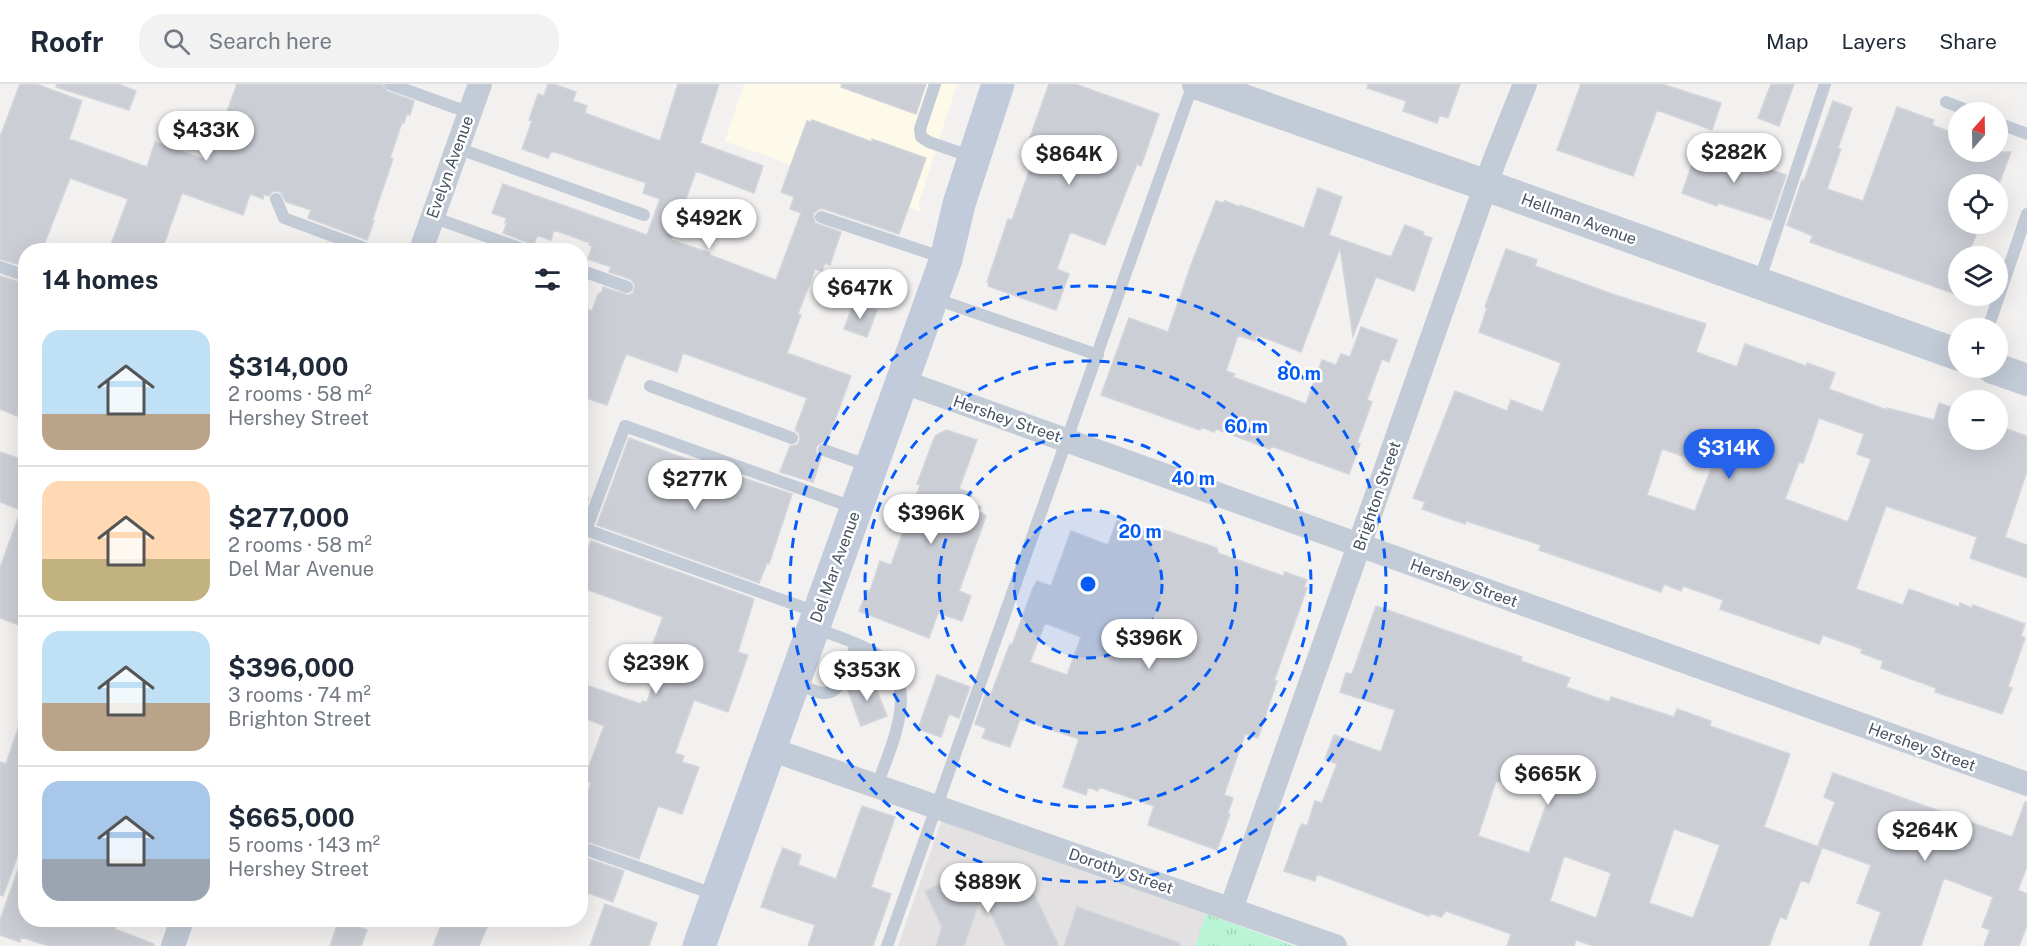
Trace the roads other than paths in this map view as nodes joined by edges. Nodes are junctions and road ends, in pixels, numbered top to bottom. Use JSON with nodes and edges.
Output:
{"nodes":[{"id":1,"x":390,"y":84,"type":"edge"},
{"id":2,"x":480,"y":84,"type":"edge"},
{"id":3,"x":935,"y":84,"type":"edge"},
{"id":4,"x":1196,"y":84,"type":"edge"},
{"id":5,"x":1525,"y":84,"type":"edge"},
{"id":6,"x":1825,"y":84,"type":"edge"},
{"id":7,"x":992,"y":86,"type":"edge"},
{"id":8,"x":470,"y":113,"type":"junction"},
{"id":9,"x":2008,"y":127,"type":"edge"},
{"id":10,"x":2027,"y":134,"type":"edge"},
{"id":11,"x":457,"y":148,"type":"junction"},
{"id":12,"x":975,"y":158,"type":"junction"},
{"id":13,"x":1485,"y":185,"type":"junction"},
{"id":14,"x":276,"y":199,"type":"dead end"},
{"id":15,"x":2027,"y":214,"type":"edge"},
{"id":16,"x":644,"y":215,"type":"dead end"},
{"id":17,"x":432,"y":217,"type":"junction"},
{"id":18,"x":821,"y":217,"type":"dead end"},
{"id":19,"x":351,"y":243,"type":"edge"},
{"id":20,"x":423,"y":243,"type":"edge"},
{"id":21,"x":505,"y":243,"type":"edge"},
{"id":22,"x":946,"y":259,"type":"junction"},
{"id":23,"x":0,"y":267,"type":"edge"},
{"id":24,"x":18,"y":273,"type":"edge"},
{"id":25,"x":588,"y":273,"type":"edge"},
{"id":26,"x":1759,"y":284,"type":"junction"},
{"id":27,"x":627,"y":287,"type":"dead end"},
{"id":28,"x":932,"y":297,"type":"junction"},
{"id":29,"x":1991,"y":318,"type":"edge"},
{"id":30,"x":1948,"y":351,"type":"edge"},
{"id":31,"x":1098,"y":355,"type":"junction"},
{"id":32,"x":2008,"y":373,"type":"edge"},
{"id":33,"x":2027,"y":380,"type":"edge"},
{"id":34,"x":901,"y":381,"type":"junction"},
{"id":35,"x":650,"y":386,"type":"dead end"},
{"id":36,"x":792,"y":438,"type":"dead end"},
{"id":37,"x":1068,"y":441,"type":"junction"},
{"id":38,"x":824,"y":450,"type":"dead end"},
{"id":39,"x":871,"y":466,"type":"junction"},
{"id":40,"x":856,"y":508,"type":"junction"},
{"id":41,"x":588,"y":525,"type":"edge"},
{"id":42,"x":588,"y":531,"type":"edge"},
{"id":43,"x":1360,"y":546,"type":"junction"},
{"id":44,"x":816,"y":620,"type":"junction"},
{"id":45,"x":855,"y":645,"type":"junction"},
{"id":46,"x":794,"y":682,"type":"junction"},
{"id":47,"x":770,"y":749,"type":"junction"},
{"id":48,"x":2027,"y":784,"type":"edge"},
{"id":49,"x":876,"y":786,"type":"junction"},
{"id":50,"x":935,"y":806,"type":"junction"},
{"id":51,"x":588,"y":850,"type":"edge"},
{"id":52,"x":717,"y":896,"type":"junction"},
{"id":53,"x":1231,"y":909,"type":"junction"},
{"id":54,"x":180,"y":927,"type":"edge"},
{"id":55,"x":173,"y":946,"type":"edge"},
{"id":56,"x":699,"y":946,"type":"edge"},
{"id":57,"x":887,"y":946,"type":"edge"},
{"id":58,"x":1335,"y":946,"type":"edge"}],
"edges":[{"from":1,"to":8,"type":"lane"},
{"from":2,"to":8,"type":"street","name":"Evelyn Avenue"},
{"from":3,"to":12,"type":"lane"},
{"from":4,"to":13,"type":"street","name":"Hellman Avenue"},
{"from":4,"to":31,"type":"lane"},
{"from":5,"to":13,"type":"street","name":"Brighton Street"},
{"from":6,"to":26,"type":"lane"},
{"from":7,"to":12,"type":"main road","name":"Del Mar Avenue"},
{"from":8,"to":11,"type":"street","name":"Evelyn Avenue"},
{"from":9,"to":10,"type":"lane"},
{"from":11,"to":16,"type":"lane"},
{"from":11,"to":17,"type":"street","name":"Evelyn Avenue"},
{"from":12,"to":22,"type":"main road","name":"Del Mar Avenue"},
{"from":13,"to":26,"type":"street","name":"Hellman Avenue"},
{"from":13,"to":43,"type":"street","name":"Brighton Street"},
{"from":14,"to":19,"type":"lane"},
{"from":15,"to":29,"type":"lane"},
{"from":17,"to":20,"type":"street","name":"Evelyn Avenue"},
{"from":17,"to":21,"type":"lane"},
{"from":18,"to":22,"type":"lane"},
{"from":22,"to":28,"type":"main road","name":"Del Mar Avenue"},
{"from":23,"to":24,"type":"lane"},
{"from":25,"to":27,"type":"lane"},
{"from":26,"to":30,"type":"street","name":"Hellman Avenue"},
{"from":28,"to":31,"type":"lane"},
{"from":28,"to":34,"type":"main road","name":"Del Mar Avenue"},
{"from":31,"to":37,"type":"lane"},
{"from":32,"to":33,"type":"street"},
{"from":34,"to":37,"type":"street","name":"Hershey Street"},
{"from":34,"to":39,"type":"main road","name":"Del Mar Avenue"},
{"from":35,"to":36,"type":"lane"},
{"from":37,"to":43,"type":"street","name":"Hershey Street"},
{"from":37,"to":50,"type":"lane"},
{"from":38,"to":39,"type":"lane"},
{"from":39,"to":40,"type":"main road","name":"Del Mar Avenue"},
{"from":40,"to":41,"type":"lane"},
{"from":40,"to":44,"type":"main road","name":"Del Mar Avenue"},
{"from":42,"to":44,"type":"lane"},
{"from":43,"to":48,"type":"street","name":"Hershey Street"},
{"from":43,"to":53,"type":"street","name":"Brighton Street"},
{"from":44,"to":45,"type":"lane"},
{"from":44,"to":46,"type":"main road","name":"Del Mar Avenue"},
{"from":45,"to":46,"type":"lane"},
{"from":45,"to":49,"type":"lane"},
{"from":46,"to":47,"type":"main road","name":"Del Mar Avenue"},
{"from":47,"to":49,"type":"street","name":"Dorothy Street"},
{"from":47,"to":52,"type":"main road","name":"Del Mar Avenue"},
{"from":49,"to":50,"type":"street","name":"Dorothy Street"},
{"from":50,"to":53,"type":"street","name":"Dorothy Street"},
{"from":50,"to":57,"type":"lane"},
{"from":51,"to":52,"type":"lane"},
{"from":52,"to":56,"type":"main road","name":"Del Mar Avenue"},
{"from":53,"to":58,"type":"street","name":"Dorothy Street"},
{"from":54,"to":55,"type":"street"}]}
